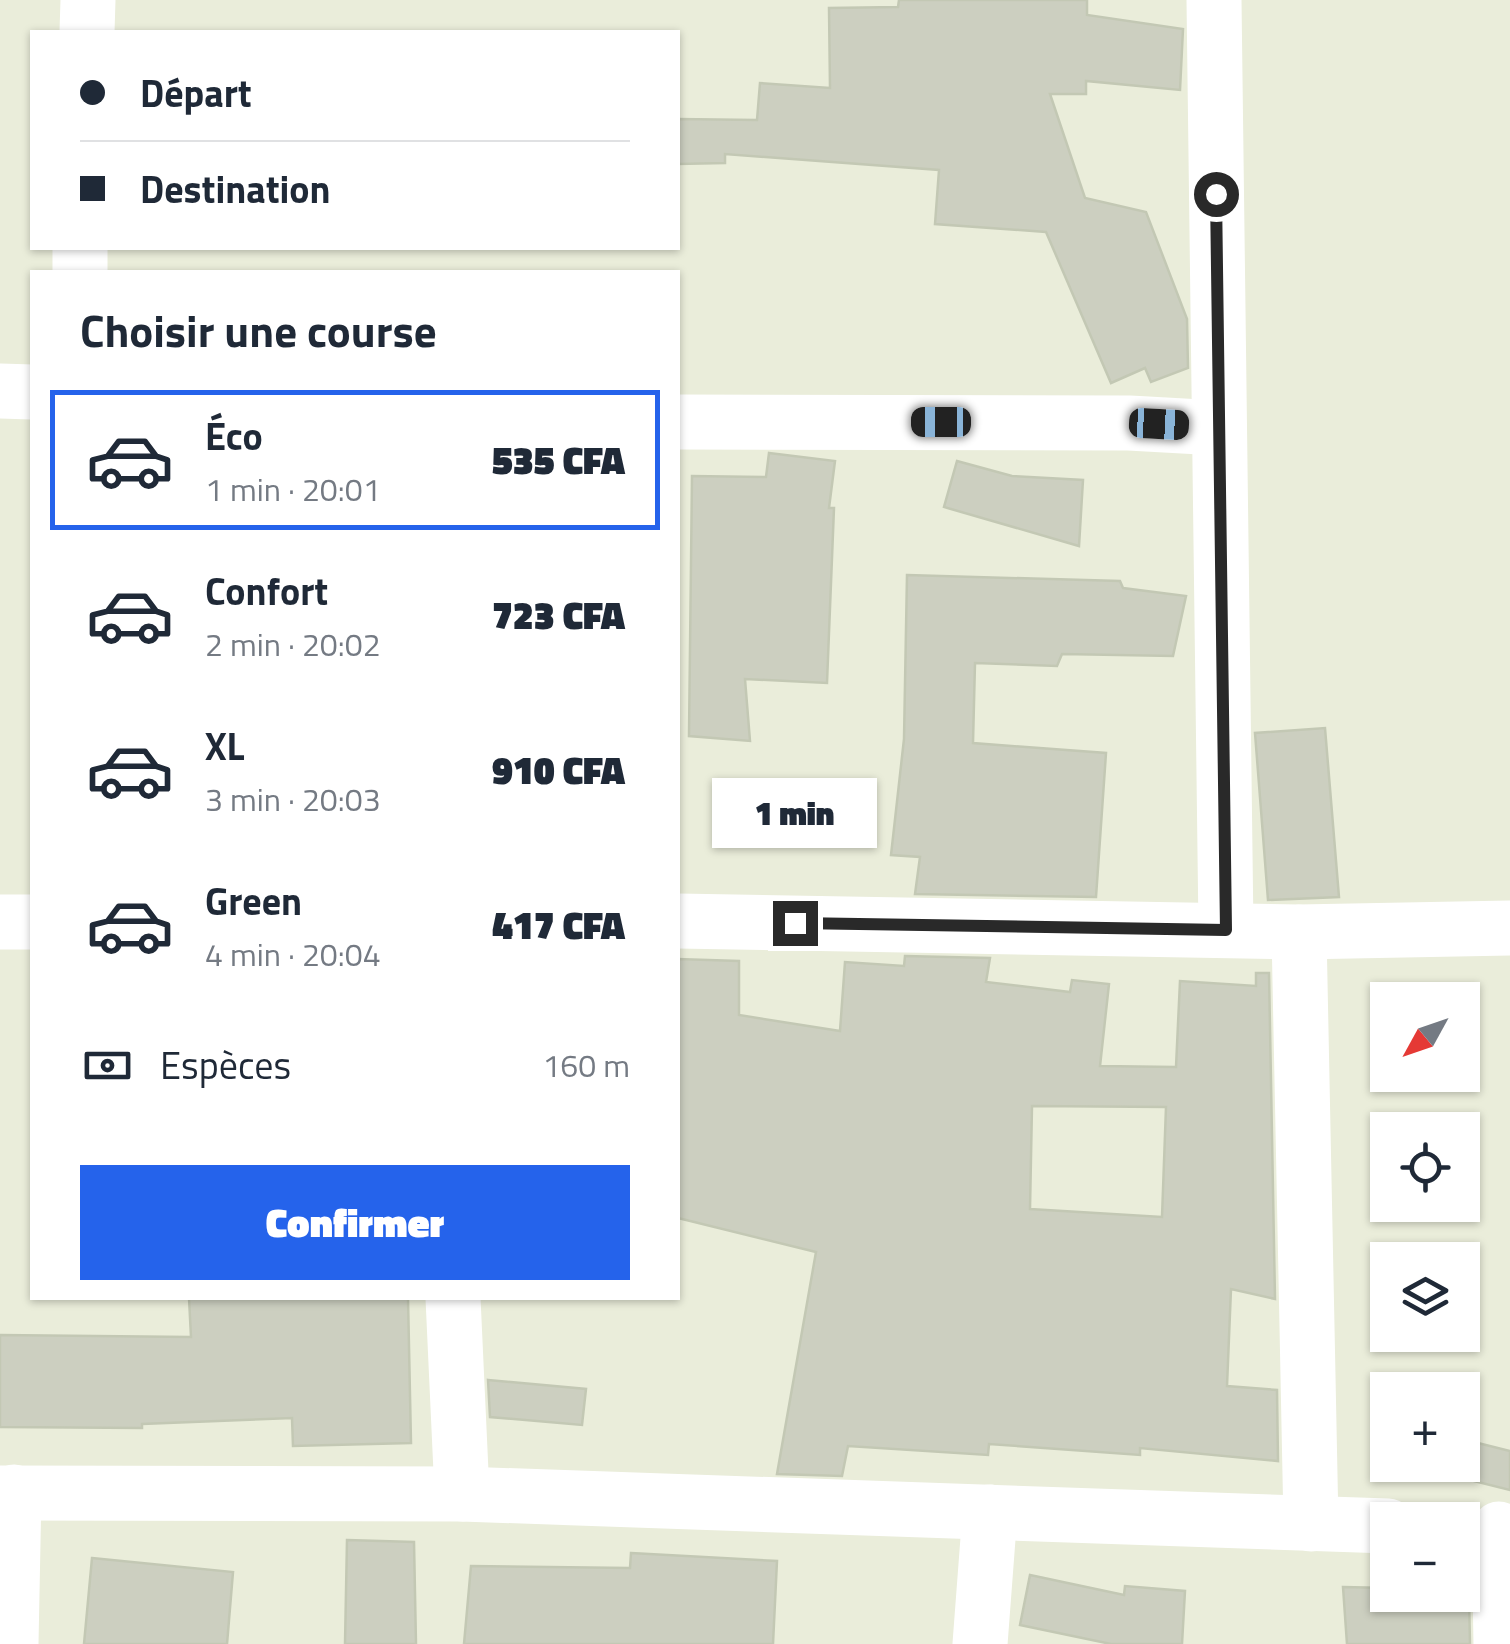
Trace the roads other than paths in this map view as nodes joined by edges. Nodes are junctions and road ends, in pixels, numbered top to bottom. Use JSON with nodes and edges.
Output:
{"nodes":[{"id":1,"x":88,"y":0,"type":"edge"},
{"id":2,"x":1214,"y":0,"type":"edge"},
{"id":3,"x":86,"y":30,"type":"edge"},
{"id":4,"x":0,"y":391,"type":"edge"},
{"id":5,"x":30,"y":392,"type":"edge"},
{"id":6,"x":680,"y":422,"type":"edge"},
{"id":7,"x":1219,"y":428,"type":"junction"},
{"id":8,"x":680,"y":921,"type":"edge"},
{"id":9,"x":0,"y":922,"type":"edge"},
{"id":10,"x":30,"y":922,"type":"edge"},
{"id":11,"x":1510,"y":928,"type":"edge"},
{"id":12,"x":1226,"y":930,"type":"junction"},
{"id":13,"x":1298,"y":932,"type":"junction"},
{"id":14,"x":453,"y":1300,"type":"edge"},
{"id":15,"x":7,"y":1492,"type":"edge"},
{"id":16,"x":462,"y":1494,"type":"junction"},
{"id":17,"x":990,"y":1512,"type":"junction"},
{"id":18,"x":1311,"y":1524,"type":"junction"},
{"id":19,"x":1370,"y":1526,"type":"edge"},
{"id":20,"x":1490,"y":1528,"type":"edge"},
{"id":21,"x":11,"y":1644,"type":"edge"},
{"id":22,"x":980,"y":1644,"type":"edge"},
{"id":23,"x":1501,"y":1644,"type":"edge"}],
"edges":[{"from":1,"to":3,"type":"street"},
{"from":2,"to":7,"type":"street"},
{"from":4,"to":5,"type":"street"},
{"from":6,"to":7,"type":"street"},
{"from":7,"to":12,"type":"street"},
{"from":8,"to":12,"type":"street"},
{"from":9,"to":10,"type":"street"},
{"from":11,"to":13,"type":"street"},
{"from":12,"to":13,"type":"street"},
{"from":13,"to":18,"type":"street"},
{"from":14,"to":16,"type":"street"},
{"from":15,"to":16,"type":"street"},
{"from":15,"to":21,"type":"street"},
{"from":16,"to":17,"type":"street"},
{"from":17,"to":18,"type":"street"},
{"from":17,"to":22,"type":"street"},
{"from":18,"to":19,"type":"street"},
{"from":20,"to":23,"type":"street"}]}
